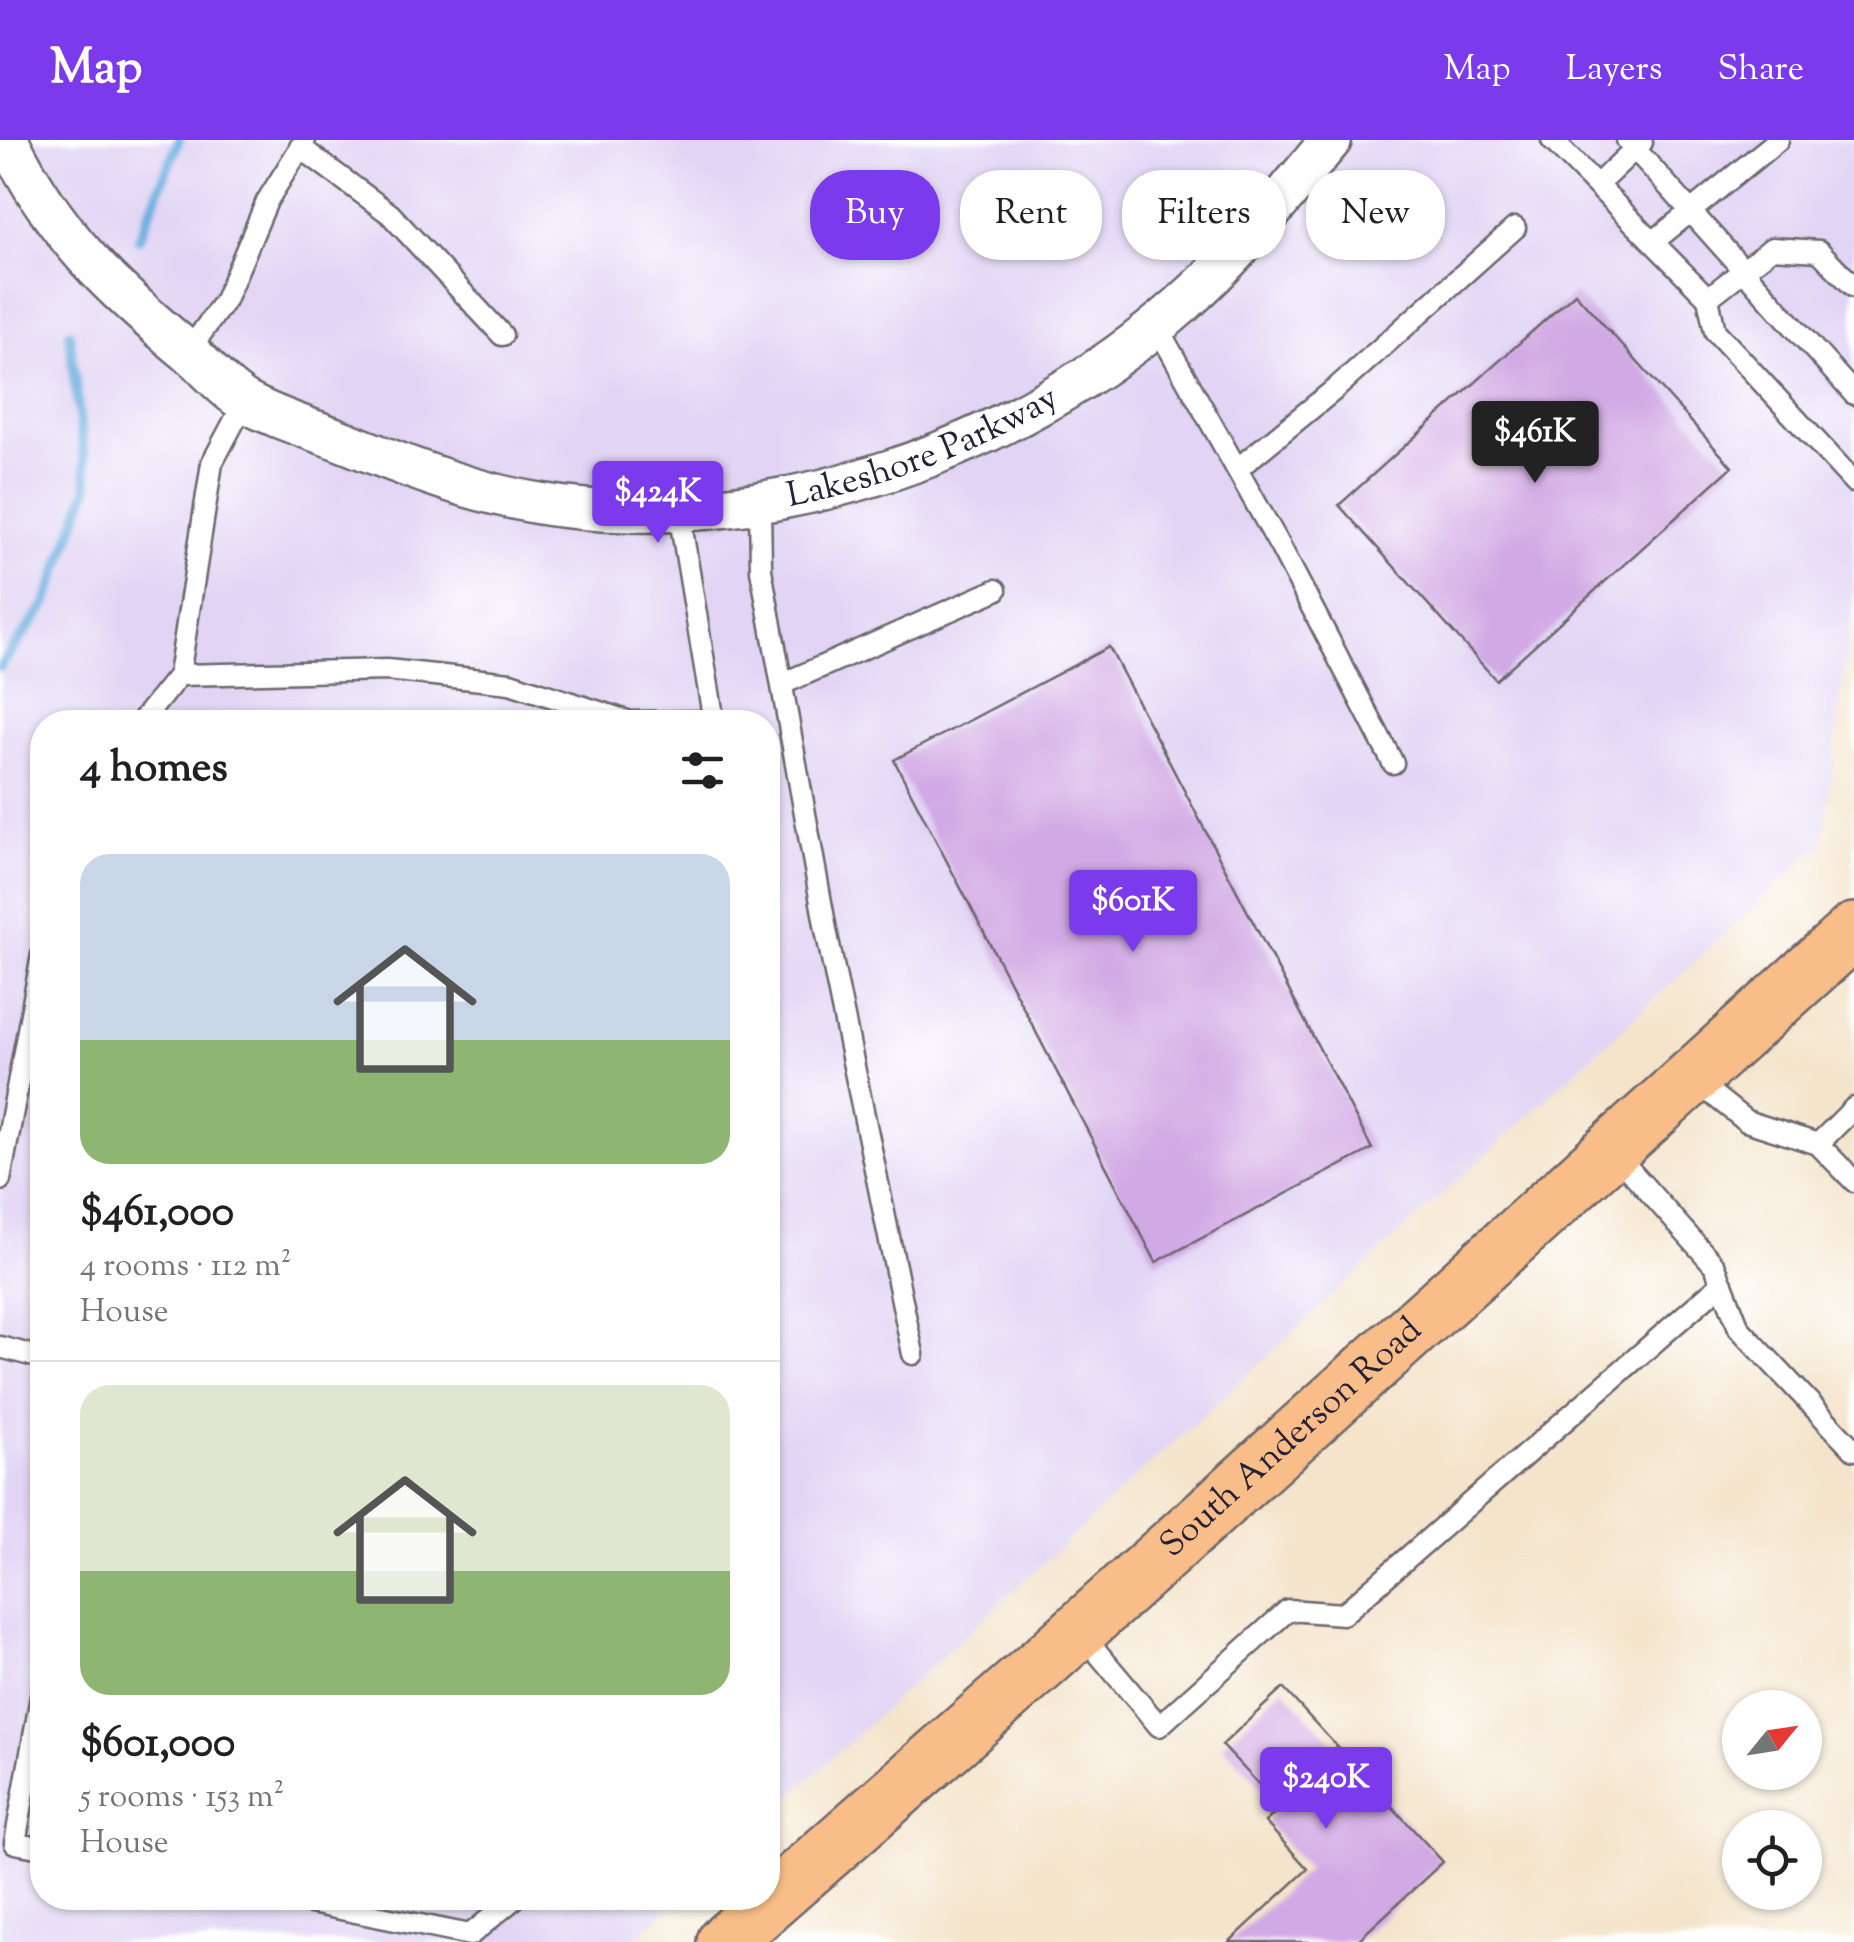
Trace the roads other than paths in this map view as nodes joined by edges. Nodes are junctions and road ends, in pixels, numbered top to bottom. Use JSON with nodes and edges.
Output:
{"nodes":[{"id":1,"x":8,"y":140,"type":"edge"},
{"id":2,"x":1331,"y":140,"type":"edge"},
{"id":3,"x":1552,"y":140,"type":"edge"},
{"id":4,"x":1778,"y":140,"type":"edge"},
{"id":5,"x":302,"y":143,"type":"edge"},
{"id":6,"x":1635,"y":143,"type":"edge"},
{"id":7,"x":1597,"y":185,"type":"junction"},
{"id":8,"x":1690,"y":209,"type":"junction"},
{"id":9,"x":1514,"y":228,"type":"dead end"},
{"id":10,"x":1653,"y":242,"type":"junction"},
{"id":11,"x":1746,"y":270,"type":"junction"},
{"id":12,"x":1854,"y":287,"type":"edge"},
{"id":13,"x":1708,"y":298,"type":"junction"},
{"id":14,"x":1156,"y":325,"type":"junction"},
{"id":15,"x":502,"y":335,"type":"dead end"},
{"id":16,"x":188,"y":352,"type":"junction"},
{"id":17,"x":1854,"y":394,"type":"edge"},
{"id":18,"x":244,"y":401,"type":"junction"},
{"id":19,"x":1237,"y":469,"type":"junction"},
{"id":20,"x":1854,"y":482,"type":"edge"},
{"id":21,"x":760,"y":503,"type":"junction"},
{"id":22,"x":679,"y":512,"type":"junction"},
{"id":23,"x":996,"y":590,"type":"dead end"},
{"id":24,"x":180,"y":675,"type":"junction"},
{"id":25,"x":782,"y":684,"type":"junction"},
{"id":26,"x":150,"y":710,"type":"edge"},
{"id":27,"x":593,"y":710,"type":"edge"},
{"id":28,"x":712,"y":710,"type":"edge"},
{"id":29,"x":1393,"y":763,"type":"dead end"},
{"id":30,"x":1854,"y":930,"type":"edge"},
{"id":31,"x":30,"y":1019,"type":"edge"},
{"id":32,"x":1690,"y":1077,"type":"junction"},
{"id":33,"x":1854,"y":1108,"type":"edge"},
{"id":34,"x":1818,"y":1144,"type":"junction"},
{"id":35,"x":1610,"y":1149,"type":"junction"},
{"id":36,"x":0,"y":1180,"type":"edge"},
{"id":37,"x":1854,"y":1181,"type":"edge"},
{"id":38,"x":1722,"y":1283,"type":"junction"},
{"id":39,"x":0,"y":1347,"type":"edge"},
{"id":40,"x":913,"y":1354,"type":"dead end"},
{"id":41,"x":30,"y":1355,"type":"edge"},
{"id":42,"x":1854,"y":1450,"type":"edge"},
{"id":43,"x":1078,"y":1630,"type":"junction"},
{"id":44,"x":30,"y":1776,"type":"edge"},
{"id":45,"x":30,"y":1846,"type":"edge"},
{"id":46,"x":780,"y":1898,"type":"edge"},
{"id":47,"x":346,"y":1910,"type":"edge"},
{"id":48,"x":500,"y":1910,"type":"edge"},
{"id":49,"x":767,"y":1910,"type":"edge"},
{"id":50,"x":735,"y":1939,"type":"edge"}],
"edges":[{"from":1,"to":16,"type":"street","name":"Lakeshore Parkway"},
{"from":2,"to":14,"type":"street","name":"Lakeshore Parkway"},
{"from":3,"to":7,"type":"lane"},
{"from":4,"to":8,"type":"lane"},
{"from":5,"to":15,"type":"lane"},
{"from":5,"to":16,"type":"lane"},
{"from":6,"to":7,"type":"lane"},
{"from":6,"to":8,"type":"lane"},
{"from":7,"to":10,"type":"lane"},
{"from":8,"to":10,"type":"lane"},
{"from":8,"to":11,"type":"lane"},
{"from":9,"to":19,"type":"lane"},
{"from":10,"to":13,"type":"lane"},
{"from":11,"to":12,"type":"lane"},
{"from":11,"to":13,"type":"lane"},
{"from":11,"to":17,"type":"lane"},
{"from":13,"to":20,"type":"lane"},
{"from":14,"to":19,"type":"lane"},
{"from":14,"to":21,"type":"street","name":"Lakeshore Parkway"},
{"from":16,"to":18,"type":"street","name":"Lakeshore Parkway"},
{"from":18,"to":22,"type":"street","name":"Lakeshore Parkway"},
{"from":18,"to":24,"type":"lane"},
{"from":19,"to":29,"type":"lane"},
{"from":21,"to":22,"type":"street","name":"Lakeshore Parkway"},
{"from":21,"to":25,"type":"lane"},
{"from":22,"to":28,"type":"lane"},
{"from":23,"to":25,"type":"lane"},
{"from":24,"to":26,"type":"lane"},
{"from":24,"to":27,"type":"lane"},
{"from":25,"to":40,"type":"lane"},
{"from":30,"to":32,"type":"main road","name":"South Anderson Road"},
{"from":31,"to":36,"type":"lane"},
{"from":32,"to":34,"type":"lane"},
{"from":32,"to":35,"type":"main road","name":"South Anderson Road"},
{"from":33,"to":34,"type":"lane"},
{"from":34,"to":37,"type":"lane"},
{"from":35,"to":38,"type":"lane"},
{"from":35,"to":43,"type":"main road","name":"South Anderson Road"},
{"from":38,"to":42,"type":"lane"},
{"from":38,"to":43,"type":"lane"},
{"from":39,"to":41,"type":"lane"},
{"from":43,"to":46,"type":"main road","name":"South Anderson Road"},
{"from":44,"to":45,"type":"lane"},
{"from":47,"to":48,"type":"lane"},
{"from":49,"to":50,"type":"main road","name":"South Anderson Road"}]}
